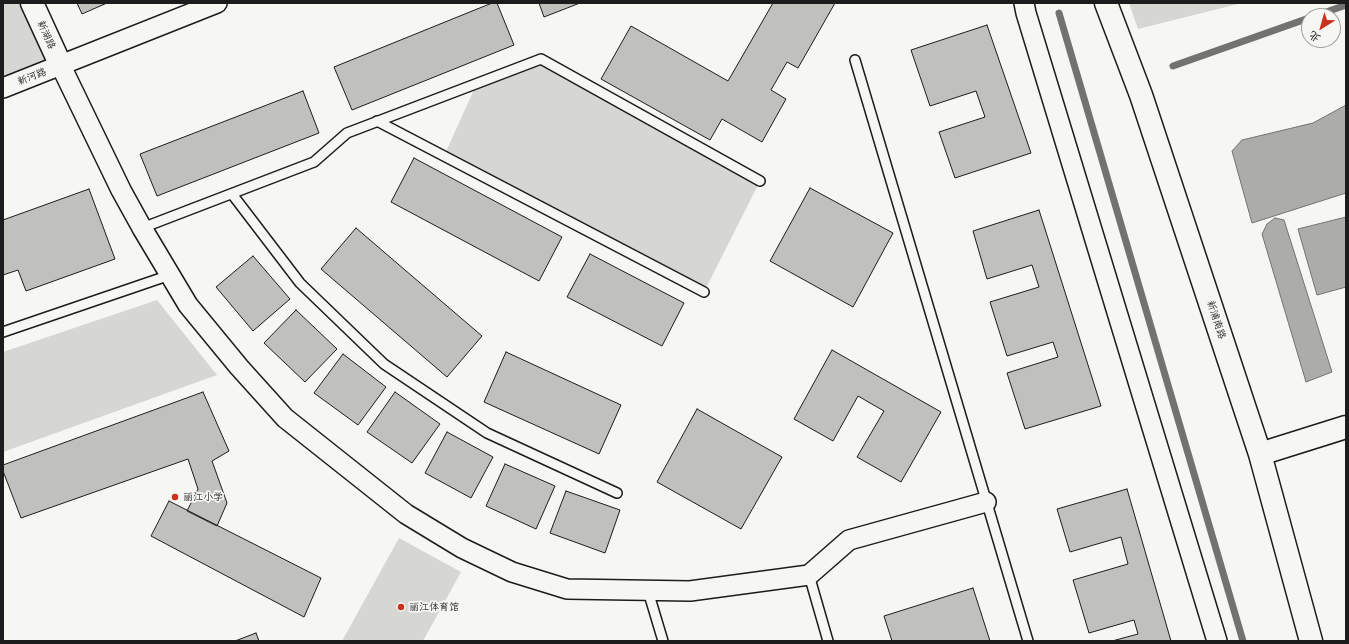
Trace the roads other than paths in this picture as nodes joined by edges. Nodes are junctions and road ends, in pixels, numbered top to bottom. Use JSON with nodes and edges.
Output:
{"nodes":[{"id":1,"x":32,"y":3,"type":"edge"},
{"id":2,"x":217,"y":3,"type":"edge"},
{"id":3,"x":1024,"y":3,"type":"edge"},
{"id":4,"x":1106,"y":3,"type":"edge"},
{"id":5,"x":855,"y":60,"type":"dead end"},
{"id":6,"x":61,"y":66,"type":"junction"},
{"id":7,"x":3,"y":88,"type":"edge"},
{"id":8,"x":377,"y":121,"type":"junction"},
{"id":9,"x":760,"y":181,"type":"dead end"},
{"id":10,"x":232,"y":194,"type":"junction"},
{"id":11,"x":142,"y":228,"type":"junction"},
{"id":12,"x":170,"y":275,"type":"junction"},
{"id":13,"x":704,"y":292,"type":"dead end"},
{"id":14,"x":3,"y":332,"type":"edge"},
{"id":15,"x":1346,"y":427,"type":"edge"},
{"id":16,"x":1260,"y":454,"type":"junction"},
{"id":17,"x":617,"y":493,"type":"dead end"},
{"id":18,"x":986,"y":502,"type":"junction"},
{"id":19,"x":809,"y":574,"type":"junction"},
{"id":20,"x":648,"y":591,"type":"junction"},
{"id":21,"x":663,"y":641,"type":"edge"},
{"id":22,"x":828,"y":641,"type":"edge"},
{"id":23,"x":1028,"y":641,"type":"edge"},
{"id":24,"x":1217,"y":641,"type":"edge"},
{"id":25,"x":1311,"y":641,"type":"edge"}],
"edges":[{"from":1,"to":6,"type":"street","name":"新湖路"},
{"from":2,"to":6,"type":"street","name":"新河路"},
{"from":3,"to":24,"type":"street"},
{"from":4,"to":16,"type":"street","name":"新浦南路"},
{"from":5,"to":18,"type":"lane"},
{"from":6,"to":7,"type":"street","name":"新河路"},
{"from":6,"to":11,"type":"street"},
{"from":8,"to":9,"type":"lane"},
{"from":8,"to":10,"type":"lane"},
{"from":8,"to":13,"type":"lane"},
{"from":10,"to":11,"type":"lane"},
{"from":10,"to":17,"type":"lane"},
{"from":11,"to":12,"type":"street"},
{"from":12,"to":14,"type":"lane"},
{"from":12,"to":20,"type":"street"},
{"from":15,"to":16,"type":"street"},
{"from":16,"to":25,"type":"street","name":"新浦南路"},
{"from":18,"to":19,"type":"street"},
{"from":18,"to":23,"type":"lane"},
{"from":19,"to":20,"type":"street"},
{"from":19,"to":22,"type":"lane"},
{"from":20,"to":21,"type":"lane"}]}
